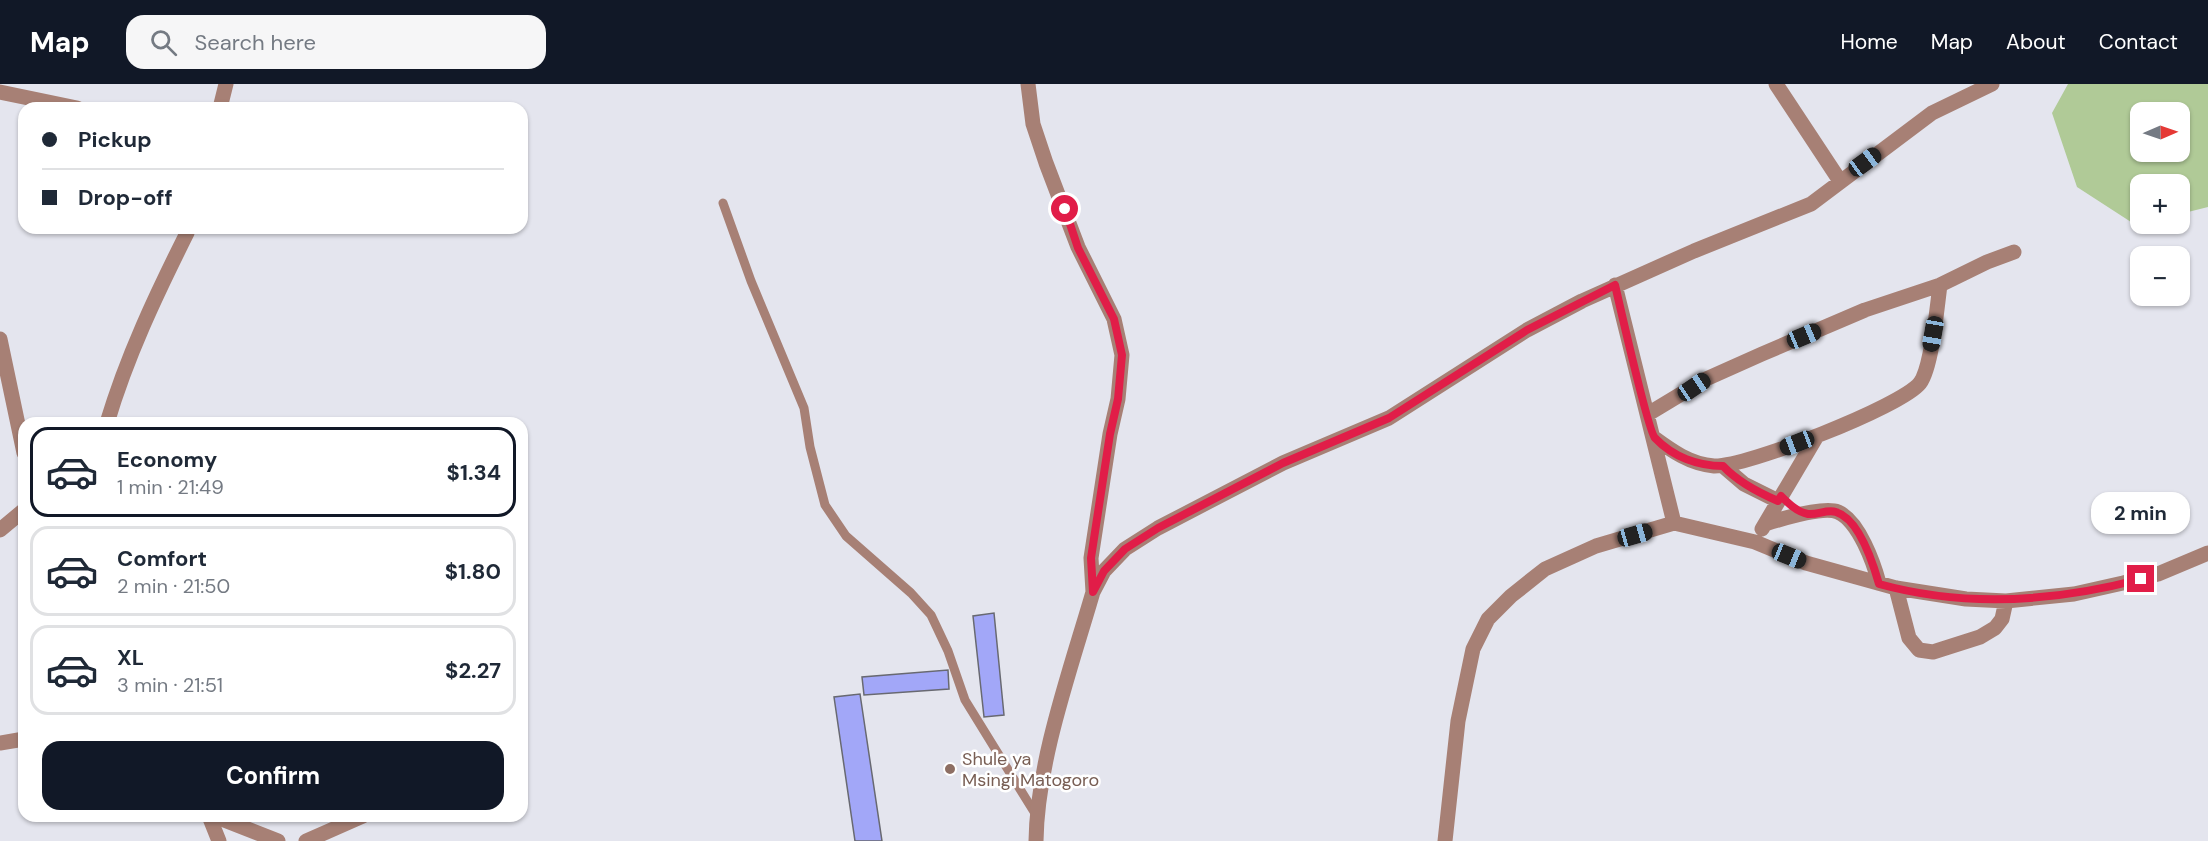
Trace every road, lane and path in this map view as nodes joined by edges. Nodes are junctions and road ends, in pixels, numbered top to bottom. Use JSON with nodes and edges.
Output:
{"nodes":[{"id":1,"x":226,"y":84,"type":"edge"},
{"id":2,"x":1028,"y":84,"type":"edge"},
{"id":3,"x":1776,"y":84,"type":"edge"},
{"id":4,"x":1992,"y":84,"type":"edge"},
{"id":5,"x":0,"y":92,"type":"edge"},
{"id":6,"x":48,"y":102,"type":"edge"},
{"id":7,"x":222,"y":102,"type":"edge"},
{"id":8,"x":1840,"y":181,"type":"junction"},
{"id":9,"x":723,"y":203,"type":"dead end"},
{"id":10,"x":187,"y":234,"type":"edge"},
{"id":11,"x":2014,"y":252,"type":"dead end"},
{"id":12,"x":1615,"y":285,"type":"junction"},
{"id":13,"x":1940,"y":285,"type":"junction"},
{"id":14,"x":0,"y":339,"type":"edge"},
{"id":15,"x":1648,"y":414,"type":"junction"},
{"id":16,"x":109,"y":417,"type":"edge"},
{"id":17,"x":18,"y":424,"type":"edge"},
{"id":18,"x":1817,"y":436,"type":"junction"},
{"id":19,"x":1653,"y":437,"type":"junction"},
{"id":20,"x":1723,"y":466,"type":"junction"},
{"id":21,"x":1779,"y":498,"type":"junction"},
{"id":22,"x":1809,"y":514,"type":"junction"},
{"id":23,"x":18,"y":515,"type":"edge"},
{"id":24,"x":1674,"y":523,"type":"junction"},
{"id":25,"x":1765,"y":524,"type":"junction"},
{"id":26,"x":0,"y":530,"type":"edge"},
{"id":27,"x":1755,"y":542,"type":"junction"},
{"id":28,"x":2206,"y":557,"type":"edge"},
{"id":29,"x":1879,"y":584,"type":"junction"},
{"id":30,"x":1896,"y":588,"type":"junction"},
{"id":31,"x":1093,"y":592,"type":"junction"},
{"id":32,"x":2006,"y":601,"type":"junction"},
{"id":33,"x":18,"y":740,"type":"edge"},
{"id":34,"x":0,"y":743,"type":"edge"},
{"id":35,"x":1036,"y":815,"type":"junction"},
{"id":36,"x":211,"y":822,"type":"edge"},
{"id":37,"x":229,"y":822,"type":"edge"},
{"id":38,"x":349,"y":822,"type":"edge"},
{"id":39,"x":219,"y":841,"type":"edge"},
{"id":40,"x":278,"y":841,"type":"edge"},
{"id":41,"x":306,"y":841,"type":"edge"},
{"id":42,"x":1036,"y":841,"type":"edge"},
{"id":43,"x":1445,"y":841,"type":"edge"}],
"edges":[{"from":1,"to":7,"type":"street"},
{"from":2,"to":31,"type":"street"},
{"from":3,"to":8,"type":"street"},
{"from":4,"to":8,"type":"street"},
{"from":5,"to":6,"type":"street"},
{"from":8,"to":12,"type":"street"},
{"from":9,"to":35,"type":"lane"},
{"from":10,"to":16,"type":"street"},
{"from":11,"to":13,"type":"street"},
{"from":12,"to":15,"type":"street"},
{"from":12,"to":31,"type":"street"},
{"from":13,"to":15,"type":"street"},
{"from":13,"to":18,"type":"street"},
{"from":14,"to":17,"type":"street"},
{"from":15,"to":19,"type":"street"},
{"from":18,"to":20,"type":"street"},
{"from":18,"to":21,"type":"street"},
{"from":19,"to":20,"type":"street"},
{"from":19,"to":24,"type":"street"},
{"from":20,"to":21,"type":"street"},
{"from":21,"to":22,"type":"street"},
{"from":21,"to":25,"type":"street"},
{"from":22,"to":25,"type":"street"},
{"from":22,"to":29,"type":"street"},
{"from":23,"to":26,"type":"street"},
{"from":24,"to":27,"type":"street"},
{"from":24,"to":43,"type":"street"},
{"from":25,"to":27,"type":"street"},
{"from":27,"to":29,"type":"street"},
{"from":28,"to":32,"type":"street"},
{"from":29,"to":30,"type":"street"},
{"from":30,"to":32,"type":"street"},
{"from":30,"to":32,"type":"street"},
{"from":31,"to":35,"type":"street"},
{"from":33,"to":34,"type":"street"},
{"from":35,"to":42,"type":"street"},
{"from":36,"to":39,"type":"street"},
{"from":37,"to":40,"type":"street"},
{"from":38,"to":41,"type":"street"}]}
